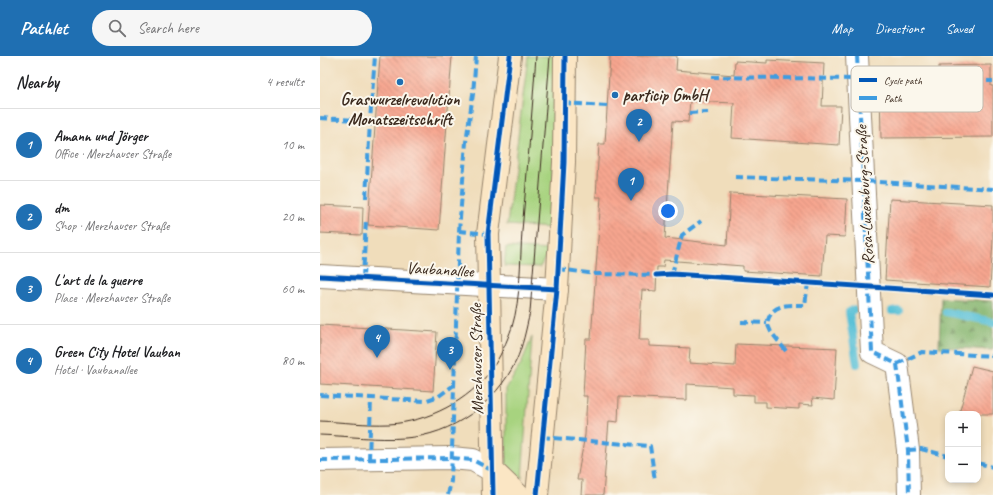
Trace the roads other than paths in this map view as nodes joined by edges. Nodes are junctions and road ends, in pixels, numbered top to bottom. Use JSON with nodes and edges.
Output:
{"nodes":[{"id":1,"x":510,"y":56,"type":"edge"},
{"id":2,"x":565,"y":56,"type":"edge"},
{"id":3,"x":857,"y":56,"type":"edge"},
{"id":4,"x":858,"y":66,"type":"edge"},
{"id":5,"x":860,"y":112,"type":"edge"},
{"id":6,"x":320,"y":276,"type":"edge"},
{"id":7,"x":488,"y":286,"type":"junction"},
{"id":8,"x":558,"y":289,"type":"junction"},
{"id":9,"x":320,"y":460,"type":"edge"},
{"id":10,"x":493,"y":471,"type":"junction"},
{"id":11,"x":493,"y":495,"type":"edge"},
{"id":12,"x":518,"y":495,"type":"edge"},
{"id":13,"x":537,"y":495,"type":"edge"},
{"id":14,"x":909,"y":495,"type":"edge"}],
"edges":[{"from":1,"to":7,"type":"main road","name":"Merzhauser Straße"},
{"from":2,"to":8,"type":"main road"},
{"from":3,"to":4,"type":"street","name":"Rosa-Luxemburg-Straße"},
{"from":5,"to":14,"type":"street","name":"Rosa-Luxemburg-Straße"},
{"from":6,"to":7,"type":"street","name":"Vaubanallee"},
{"from":7,"to":8,"type":"street","name":"Vaubanallee"},
{"from":7,"to":10,"type":"main road","name":"Merzhauser Straße"},
{"from":8,"to":13,"type":"main road"},
{"from":9,"to":10,"type":"street"},
{"from":10,"to":11,"type":"main road","name":"Merzhauser Straße"},
{"from":10,"to":12,"type":"main road"}]}
